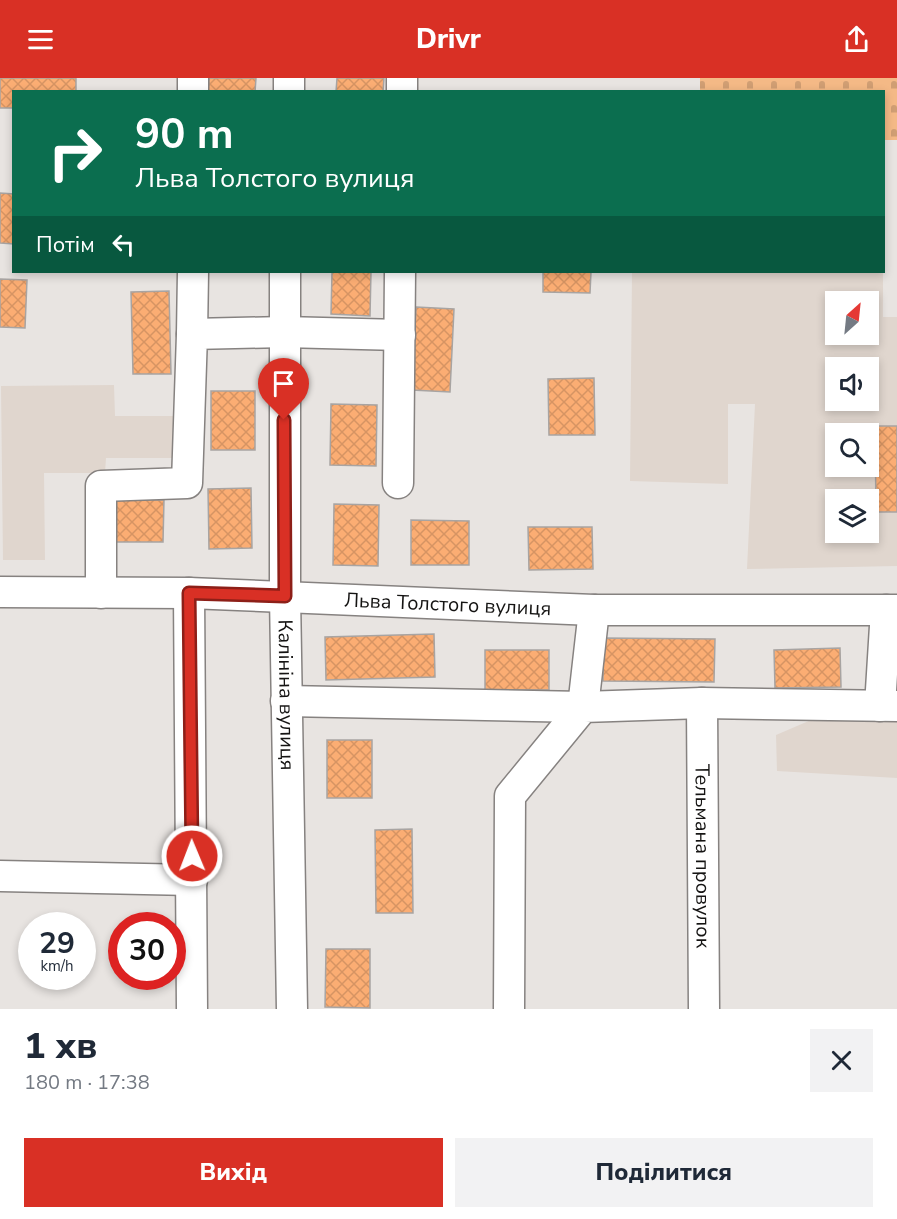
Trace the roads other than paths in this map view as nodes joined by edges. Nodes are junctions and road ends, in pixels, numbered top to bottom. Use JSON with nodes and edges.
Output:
{"nodes":[{"id":1,"x":193,"y":273,"type":"edge"},
{"id":2,"x":285,"y":273,"type":"edge"},
{"id":3,"x":400,"y":273,"type":"edge"},
{"id":4,"x":284,"y":332,"type":"junction"},
{"id":5,"x":192,"y":334,"type":"junction"},
{"id":6,"x":400,"y":335,"type":"junction"},
{"id":7,"x":398,"y":483,"type":"dead end"},
{"id":8,"x":0,"y":592,"type":"edge"},
{"id":9,"x":101,"y":593,"type":"junction"},
{"id":10,"x":189,"y":593,"type":"junction"},
{"id":11,"x":285,"y":596,"type":"junction"},
{"id":12,"x":594,"y":610,"type":"junction"},
{"id":13,"x":892,"y":610,"type":"edge"},
{"id":14,"x":286,"y":701,"type":"junction"},
{"id":15,"x":702,"y":704,"type":"junction"},
{"id":16,"x":888,"y":706,"type":"edge"},
{"id":17,"x":583,"y":707,"type":"junction"},
{"id":18,"x":0,"y":876,"type":"edge"},
{"id":19,"x":192,"y":880,"type":"junction"},
{"id":20,"x":192,"y":1009,"type":"edge"},
{"id":21,"x":292,"y":1009,"type":"edge"},
{"id":22,"x":509,"y":1009,"type":"edge"},
{"id":23,"x":704,"y":1009,"type":"edge"}],
"edges":[{"from":1,"to":5,"type":"street"},
{"from":2,"to":4,"type":"street","name":"Калініна вулиця"},
{"from":3,"to":6,"type":"street"},
{"from":4,"to":5,"type":"street"},
{"from":4,"to":6,"type":"street"},
{"from":4,"to":11,"type":"street","name":"Калініна вулиця"},
{"from":5,"to":9,"type":"street"},
{"from":6,"to":7,"type":"street"},
{"from":8,"to":9,"type":"street","name":"Льва Толстого вулиця"},
{"from":9,"to":10,"type":"street","name":"Льва Толстого вулиця"},
{"from":10,"to":11,"type":"street","name":"Льва Толстого вулиця"},
{"from":10,"to":19,"type":"street"},
{"from":11,"to":12,"type":"street","name":"Льва Толстого вулиця"},
{"from":11,"to":14,"type":"street","name":"Калініна вулиця"},
{"from":12,"to":13,"type":"street","name":"Льва Толстого вулиця"},
{"from":12,"to":17,"type":"street"},
{"from":13,"to":16,"type":"street"},
{"from":14,"to":17,"type":"street"},
{"from":14,"to":21,"type":"street","name":"Калініна вулиця"},
{"from":15,"to":16,"type":"street"},
{"from":15,"to":17,"type":"street"},
{"from":15,"to":23,"type":"street","name":"Тельмана провулок"},
{"from":17,"to":22,"type":"street"},
{"from":18,"to":19,"type":"street"},
{"from":19,"to":20,"type":"street"}]}
